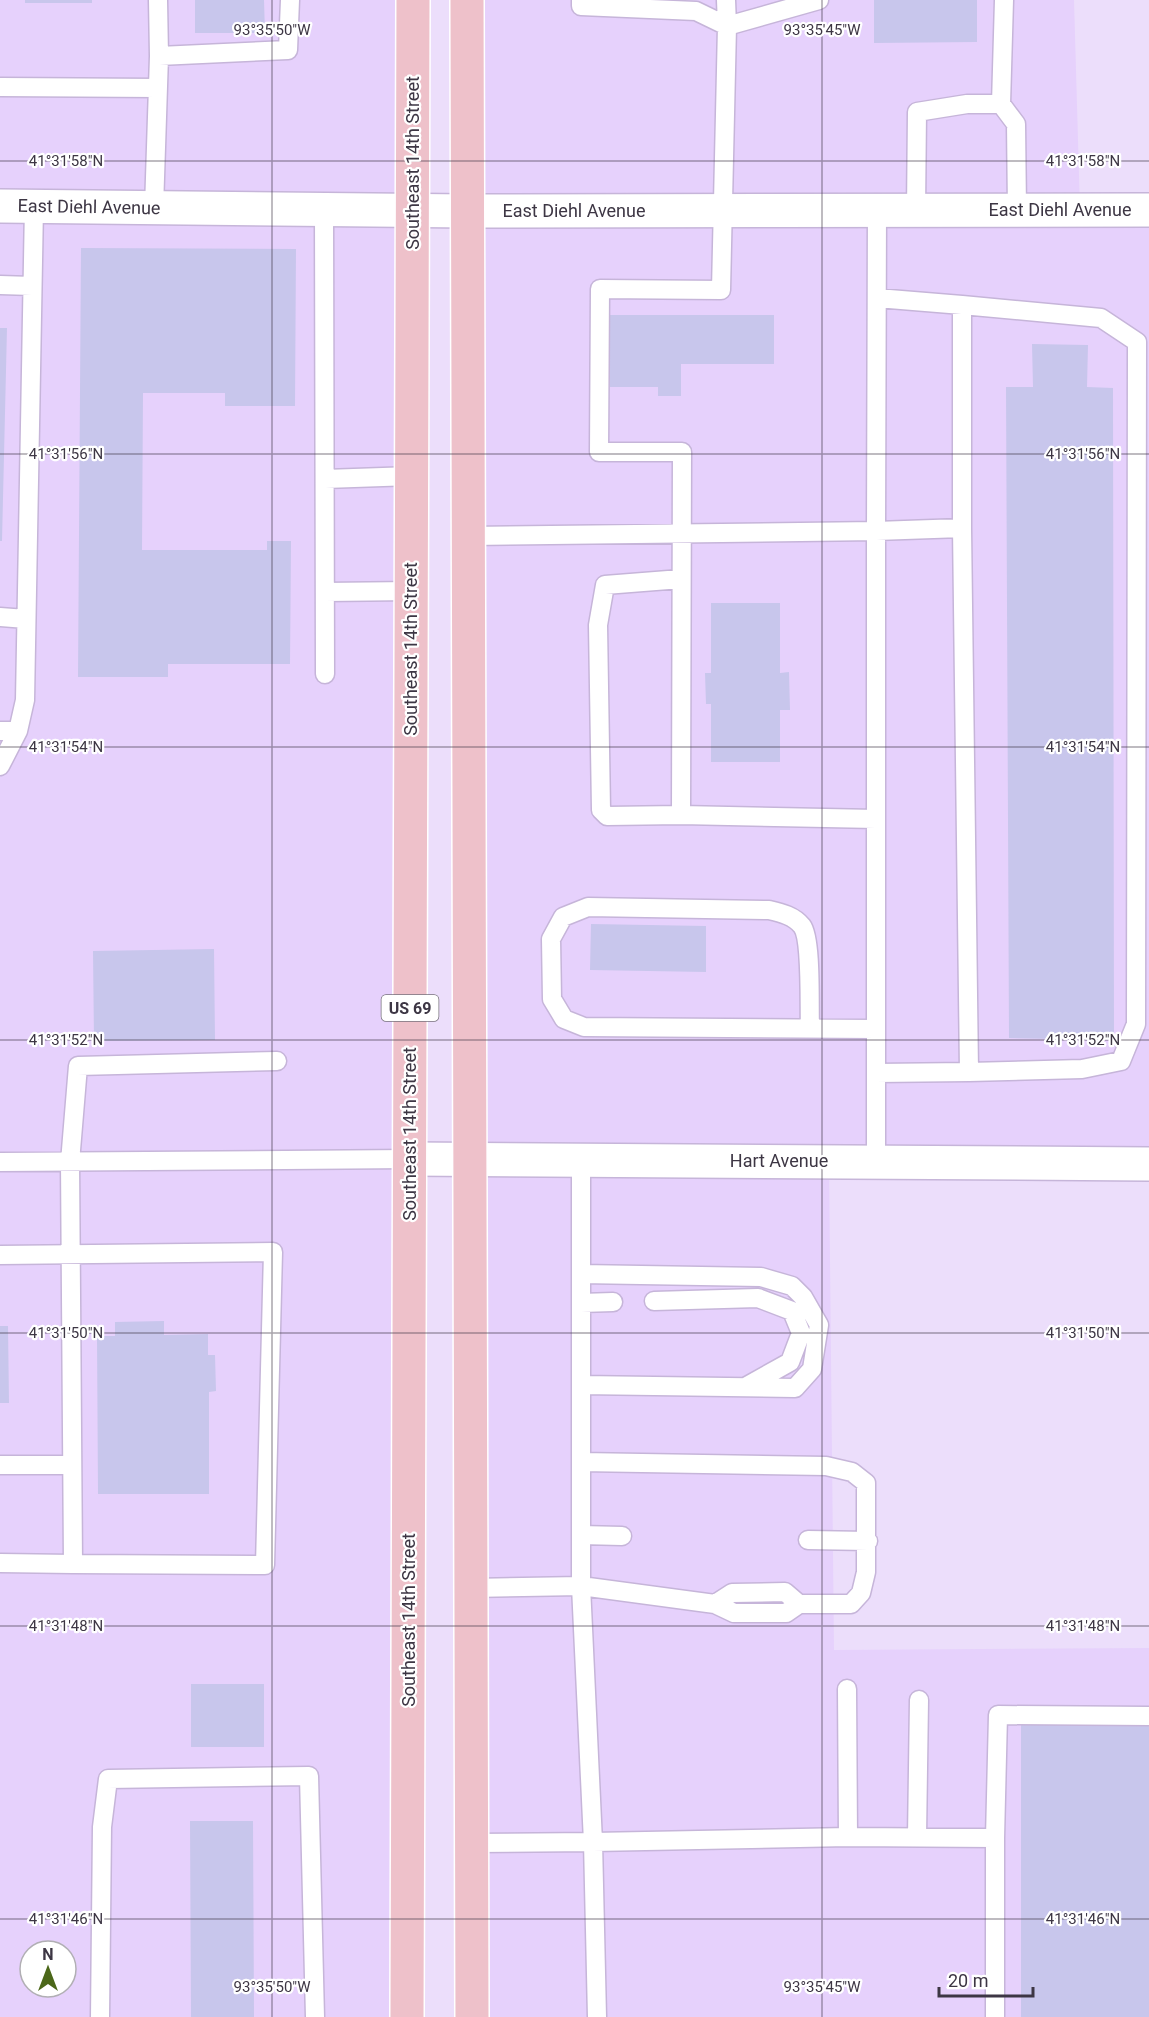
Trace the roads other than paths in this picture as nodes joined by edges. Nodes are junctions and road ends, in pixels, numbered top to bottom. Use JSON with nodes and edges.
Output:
{"nodes":[{"id":1,"x":158,"y":0,"type":"edge"},
{"id":2,"x":290,"y":0,"type":"edge"},
{"id":3,"x":413,"y":0,"type":"edge"},
{"id":4,"x":467,"y":0,"type":"edge"},
{"id":5,"x":581,"y":0,"type":"edge"},
{"id":6,"x":726,"y":0,"type":"edge"},
{"id":7,"x":819,"y":0,"type":"edge"},
{"id":8,"x":1004,"y":0,"type":"edge"},
{"id":9,"x":727,"y":26,"type":"junction"},
{"id":10,"x":159,"y":56,"type":"junction"},
{"id":11,"x":0,"y":87,"type":"edge"},
{"id":12,"x":158,"y":88,"type":"junction"},
{"id":13,"x":1001,"y":104,"type":"junction"},
{"id":14,"x":0,"y":206,"type":"edge"},
{"id":15,"x":33,"y":206,"type":"junction"},
{"id":16,"x":154,"y":208,"type":"junction"},
{"id":17,"x":324,"y":209,"type":"junction"},
{"id":18,"x":413,"y":210,"type":"junction"},
{"id":19,"x":722,"y":210,"type":"junction"},
{"id":20,"x":877,"y":210,"type":"junction"},
{"id":21,"x":916,"y":210,"type":"junction"},
{"id":22,"x":1017,"y":210,"type":"junction"},
{"id":23,"x":1149,"y":210,"type":"edge"},
{"id":24,"x":468,"y":211,"type":"junction"},
{"id":25,"x":0,"y":285,"type":"edge"},
{"id":26,"x":32,"y":286,"type":"junction"},
{"id":27,"x":877,"y":298,"type":"junction"},
{"id":28,"x":962,"y":305,"type":"junction"},
{"id":29,"x":412,"y":476,"type":"junction"},
{"id":30,"x":325,"y":479,"type":"junction"},
{"id":31,"x":962,"y":528,"type":"junction"},
{"id":32,"x":876,"y":531,"type":"junction"},
{"id":33,"x":681,"y":534,"type":"junction"},
{"id":34,"x":469,"y":536,"type":"junction"},
{"id":35,"x":681,"y":579,"type":"junction"},
{"id":36,"x":412,"y":591,"type":"junction"},
{"id":37,"x":325,"y":592,"type":"junction"},
{"id":38,"x":0,"y":617,"type":"edge"},
{"id":39,"x":26,"y":619,"type":"junction"},
{"id":40,"x":325,"y":674,"type":"dead end"},
{"id":41,"x":9,"y":731,"type":"edge"},
{"id":42,"x":0,"y":766,"type":"edge"},
{"id":43,"x":681,"y":815,"type":"junction"},
{"id":44,"x":876,"y":819,"type":"junction"},
{"id":45,"x":810,"y":1028,"type":"junction"},
{"id":46,"x":876,"y":1029,"type":"junction"},
{"id":47,"x":277,"y":1061,"type":"dead end"},
{"id":48,"x":969,"y":1072,"type":"junction"},
{"id":49,"x":876,"y":1073,"type":"junction"},
{"id":50,"x":410,"y":1159,"type":"junction"},
{"id":51,"x":470,"y":1160,"type":"junction"},
{"id":52,"x":581,"y":1160,"type":"junction"},
{"id":53,"x":70,"y":1161,"type":"junction"},
{"id":54,"x":0,"y":1162,"type":"edge"},
{"id":55,"x":876,"y":1162,"type":"junction"},
{"id":56,"x":1149,"y":1164,"type":"edge"},
{"id":57,"x":70,"y":1254,"type":"junction"},
{"id":58,"x":0,"y":1255,"type":"edge"},
{"id":59,"x":581,"y":1274,"type":"junction"},
{"id":60,"x":654,"y":1301,"type":"dead end"},
{"id":61,"x":613,"y":1302,"type":"dead end"},
{"id":62,"x":581,"y":1303,"type":"junction"},
{"id":63,"x":581,"y":1385,"type":"junction"},
{"id":64,"x":745,"y":1387,"type":"junction"},
{"id":65,"x":581,"y":1462,"type":"junction"},
{"id":66,"x":0,"y":1465,"type":"edge"},
{"id":67,"x":72,"y":1465,"type":"junction"},
{"id":68,"x":581,"y":1535,"type":"junction"},
{"id":69,"x":622,"y":1536,"type":"dead end"},
{"id":70,"x":808,"y":1540,"type":"dead end"},
{"id":71,"x":868,"y":1541,"type":"junction"},
{"id":72,"x":0,"y":1563,"type":"edge"},
{"id":73,"x":73,"y":1564,"type":"junction"},
{"id":74,"x":581,"y":1586,"type":"junction"},
{"id":75,"x":471,"y":1588,"type":"junction"},
{"id":76,"x":847,"y":1689,"type":"dead end"},
{"id":77,"x":919,"y":1701,"type":"dead end"},
{"id":78,"x":1149,"y":1716,"type":"edge"},
{"id":79,"x":848,"y":1837,"type":"junction"},
{"id":80,"x":917,"y":1837,"type":"junction"},
{"id":81,"x":995,"y":1838,"type":"junction"},
{"id":82,"x":593,"y":1842,"type":"junction"},
{"id":83,"x":472,"y":1843,"type":"junction"},
{"id":84,"x":100,"y":2017,"type":"edge"},
{"id":85,"x":315,"y":2017,"type":"edge"},
{"id":86,"x":407,"y":2017,"type":"edge"},
{"id":87,"x":472,"y":2017,"type":"edge"},
{"id":88,"x":597,"y":2017,"type":"edge"},
{"id":89,"x":995,"y":2017,"type":"edge"}],
"edges":[{"from":1,"to":10,"type":"lane"},
{"from":2,"to":10,"type":"lane"},
{"from":3,"to":18,"type":"main road","name":"Southeast 14th Street","number":"US 69"},
{"from":4,"to":24,"type":"main road"},
{"from":5,"to":9,"type":"lane"},
{"from":6,"to":9,"type":"lane"},
{"from":7,"to":9,"type":"lane"},
{"from":8,"to":13,"type":"lane"},
{"from":9,"to":19,"type":"lane"},
{"from":10,"to":12,"type":"lane"},
{"from":11,"to":12,"type":"lane"},
{"from":12,"to":16,"type":"lane"},
{"from":13,"to":21,"type":"lane"},
{"from":13,"to":22,"type":"lane"},
{"from":14,"to":15,"type":"street","name":"East Diehl Avenue"},
{"from":15,"to":16,"type":"street","name":"East Diehl Avenue"},
{"from":15,"to":26,"type":"lane"},
{"from":16,"to":17,"type":"street","name":"East Diehl Avenue"},
{"from":17,"to":18,"type":"street","name":"East Diehl Avenue"},
{"from":17,"to":30,"type":"lane"},
{"from":18,"to":24,"type":"street","name":"East Diehl Avenue"},
{"from":18,"to":29,"type":"main road","name":"Southeast 14th Street","number":"US 69"},
{"from":19,"to":20,"type":"street","name":"East Diehl Avenue"},
{"from":19,"to":24,"type":"street","name":"East Diehl Avenue"},
{"from":19,"to":33,"type":"lane"},
{"from":20,"to":21,"type":"street","name":"East Diehl Avenue"},
{"from":20,"to":27,"type":"lane"},
{"from":21,"to":22,"type":"street","name":"East Diehl Avenue"},
{"from":22,"to":23,"type":"street","name":"East Diehl Avenue"},
{"from":24,"to":34,"type":"main road"},
{"from":25,"to":26,"type":"lane"},
{"from":26,"to":39,"type":"lane"},
{"from":27,"to":28,"type":"lane"},
{"from":27,"to":32,"type":"lane"},
{"from":28,"to":31,"type":"lane"},
{"from":28,"to":48,"type":"lane"},
{"from":29,"to":30,"type":"lane"},
{"from":29,"to":36,"type":"main road","name":"Southeast 14th Street","number":"US 69"},
{"from":30,"to":37,"type":"lane"},
{"from":31,"to":32,"type":"lane"},
{"from":31,"to":48,"type":"lane"},
{"from":32,"to":33,"type":"lane"},
{"from":32,"to":44,"type":"lane"},
{"from":33,"to":34,"type":"lane"},
{"from":33,"to":35,"type":"lane"},
{"from":34,"to":51,"type":"main road"},
{"from":35,"to":43,"type":"lane"},
{"from":35,"to":43,"type":"lane"},
{"from":36,"to":37,"type":"lane"},
{"from":36,"to":50,"type":"main road","name":"Southeast 14th Street","number":"US 69"},
{"from":37,"to":40,"type":"lane"},
{"from":38,"to":39,"type":"lane"},
{"from":39,"to":41,"type":"lane"},
{"from":41,"to":42,"type":"lane"},
{"from":43,"to":44,"type":"lane"},
{"from":44,"to":46,"type":"lane"},
{"from":45,"to":45,"type":"lane"},
{"from":45,"to":46,"type":"lane"},
{"from":46,"to":49,"type":"lane"},
{"from":47,"to":53,"type":"lane"},
{"from":48,"to":49,"type":"lane"},
{"from":49,"to":55,"type":"lane"},
{"from":50,"to":51,"type":"street","name":"Hart Avenue"},
{"from":50,"to":53,"type":"lane"},
{"from":50,"to":86,"type":"main road","name":"Southeast 14th Street","number":"US 69"},
{"from":51,"to":52,"type":"street","name":"Hart Avenue"},
{"from":51,"to":75,"type":"main road"},
{"from":52,"to":55,"type":"street","name":"Hart Avenue"},
{"from":52,"to":59,"type":"lane"},
{"from":53,"to":54,"type":"lane"},
{"from":53,"to":57,"type":"lane"},
{"from":55,"to":56,"type":"street","name":"Hart Avenue"},
{"from":57,"to":58,"type":"lane"},
{"from":57,"to":67,"type":"lane"},
{"from":57,"to":73,"type":"lane"},
{"from":59,"to":62,"type":"lane"},
{"from":59,"to":64,"type":"lane"},
{"from":60,"to":64,"type":"lane"},
{"from":61,"to":62,"type":"lane"},
{"from":62,"to":63,"type":"lane"},
{"from":63,"to":64,"type":"lane"},
{"from":63,"to":65,"type":"lane"},
{"from":65,"to":68,"type":"lane"},
{"from":65,"to":71,"type":"lane"},
{"from":66,"to":67,"type":"lane"},
{"from":67,"to":73,"type":"lane"},
{"from":68,"to":69,"type":"lane"},
{"from":68,"to":74,"type":"lane"},
{"from":70,"to":71,"type":"lane"},
{"from":71,"to":74,"type":"lane"},
{"from":72,"to":73,"type":"lane"},
{"from":74,"to":75,"type":"lane"},
{"from":74,"to":82,"type":"lane"},
{"from":75,"to":83,"type":"main road"},
{"from":76,"to":79,"type":"lane"},
{"from":77,"to":80,"type":"lane"},
{"from":78,"to":81,"type":"lane"},
{"from":79,"to":80,"type":"lane"},
{"from":79,"to":82,"type":"lane"},
{"from":80,"to":81,"type":"lane"},
{"from":81,"to":89,"type":"lane"},
{"from":82,"to":83,"type":"lane"},
{"from":82,"to":88,"type":"lane"},
{"from":83,"to":87,"type":"main road"},
{"from":84,"to":85,"type":"lane"}]}
